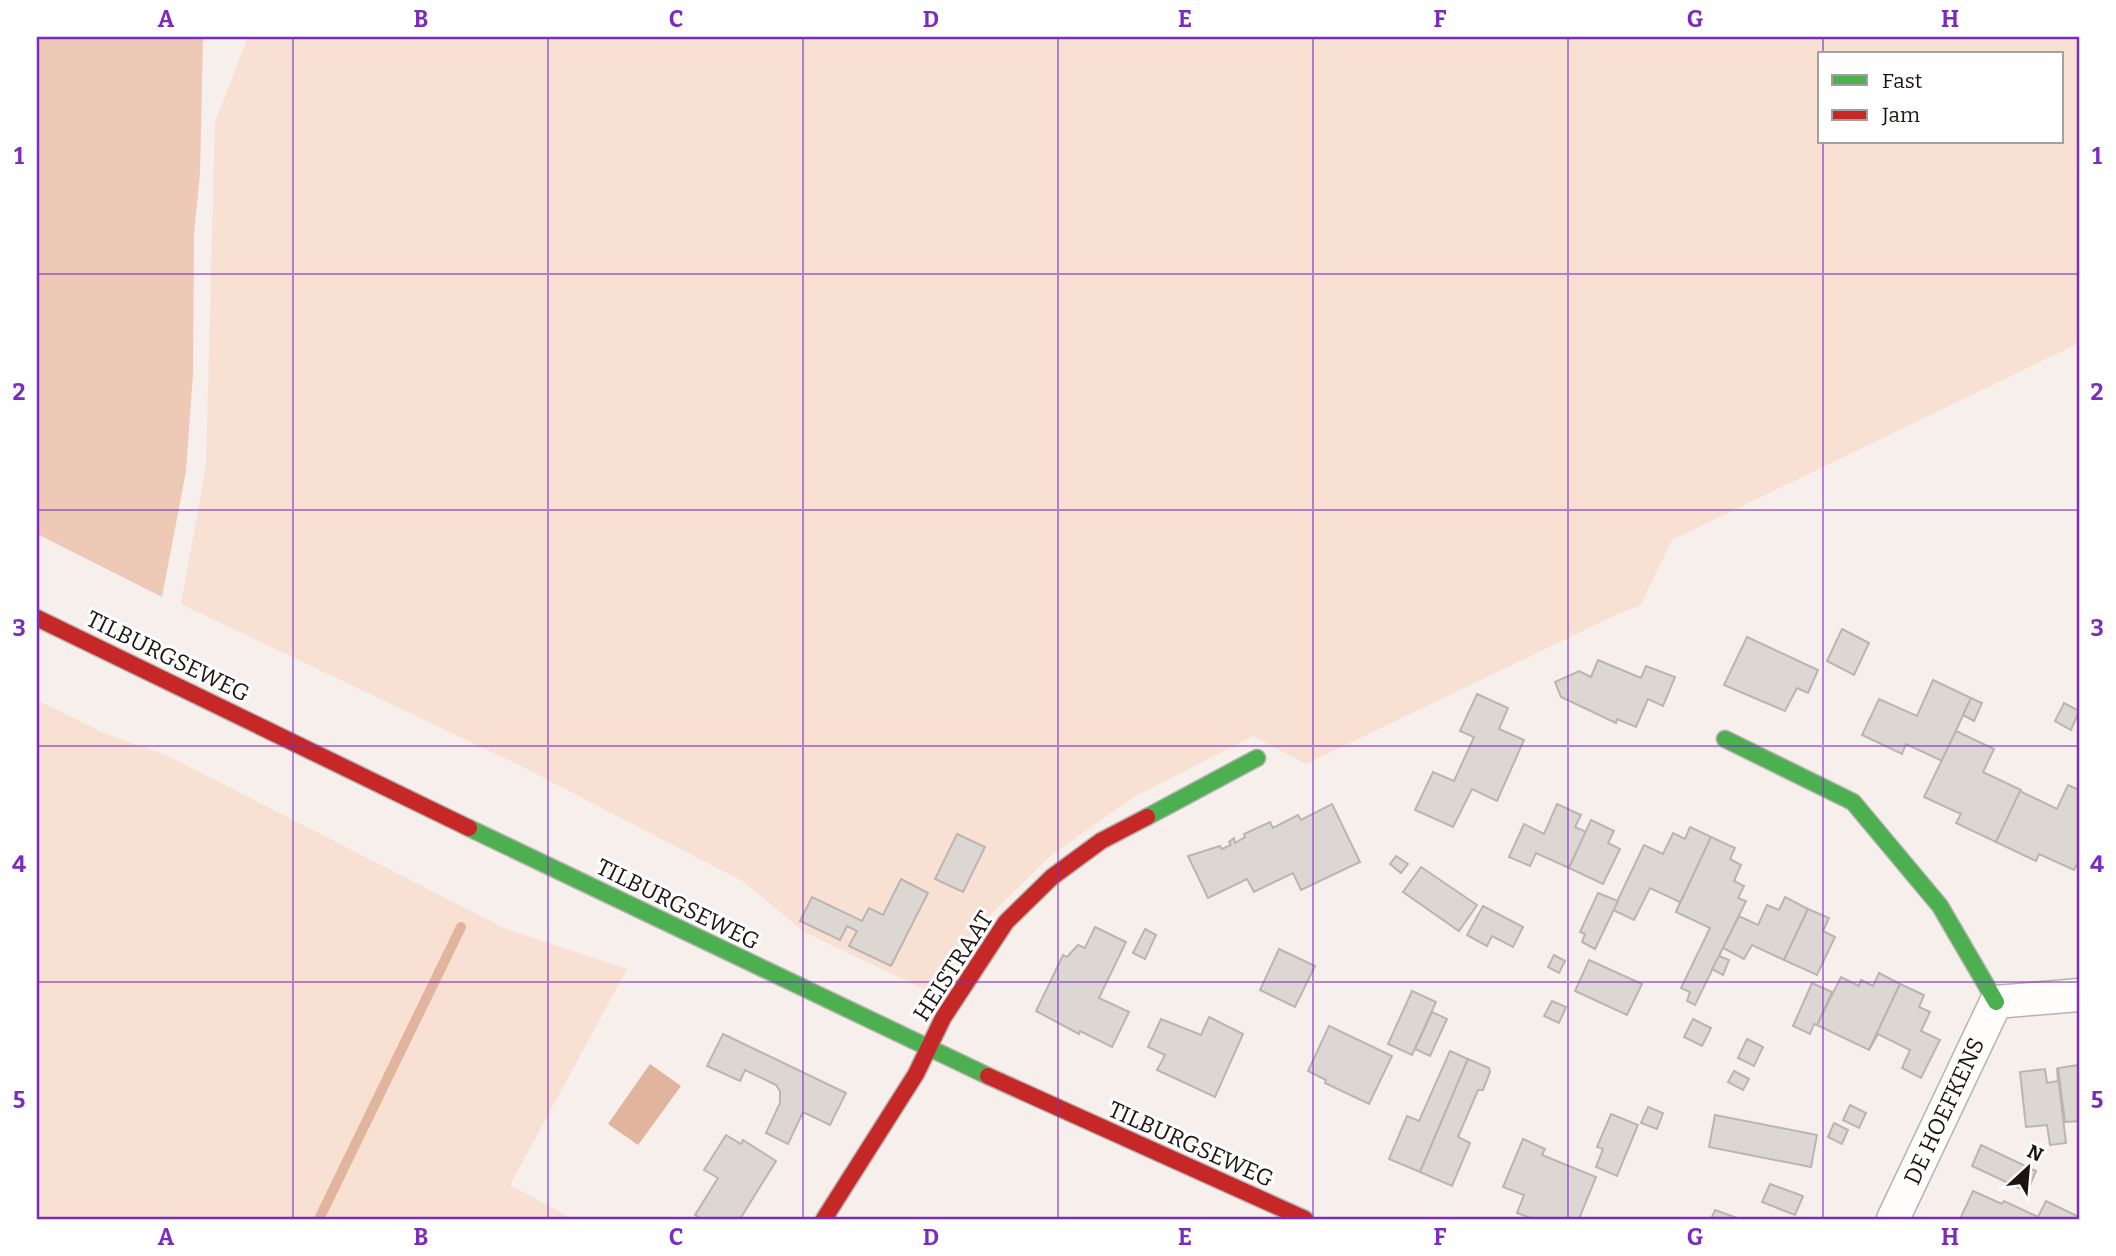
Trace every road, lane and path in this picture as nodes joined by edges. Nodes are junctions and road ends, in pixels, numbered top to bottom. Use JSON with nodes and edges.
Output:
{"nodes":[{"id":1,"x":37,"y":618,"type":"edge"},
{"id":2,"x":1725,"y":739,"type":"dead end"},
{"id":3,"x":1257,"y":758,"type":"dead end"},
{"id":4,"x":2079,"y":995,"type":"edge"},
{"id":5,"x":1996,"y":1002,"type":"junction"},
{"id":6,"x":928,"y":1050,"type":"junction"},
{"id":7,"x":824,"y":1219,"type":"edge"},
{"id":8,"x":1305,"y":1219,"type":"edge"},
{"id":9,"x":1893,"y":1219,"type":"edge"}],
"edges":[{"from":1,"to":6,"type":"street","name":"TILBURGSEWEG"},
{"from":2,"to":5,"type":"street"},
{"from":3,"to":6,"type":"street","name":"HEISTRAAT"},
{"from":4,"to":5,"type":"street"},
{"from":5,"to":9,"type":"street","name":"DE HOEFKENS"},
{"from":6,"to":7,"type":"street","name":"HEISTRAAT"},
{"from":6,"to":8,"type":"street","name":"TILBURGSEWEG"}]}
